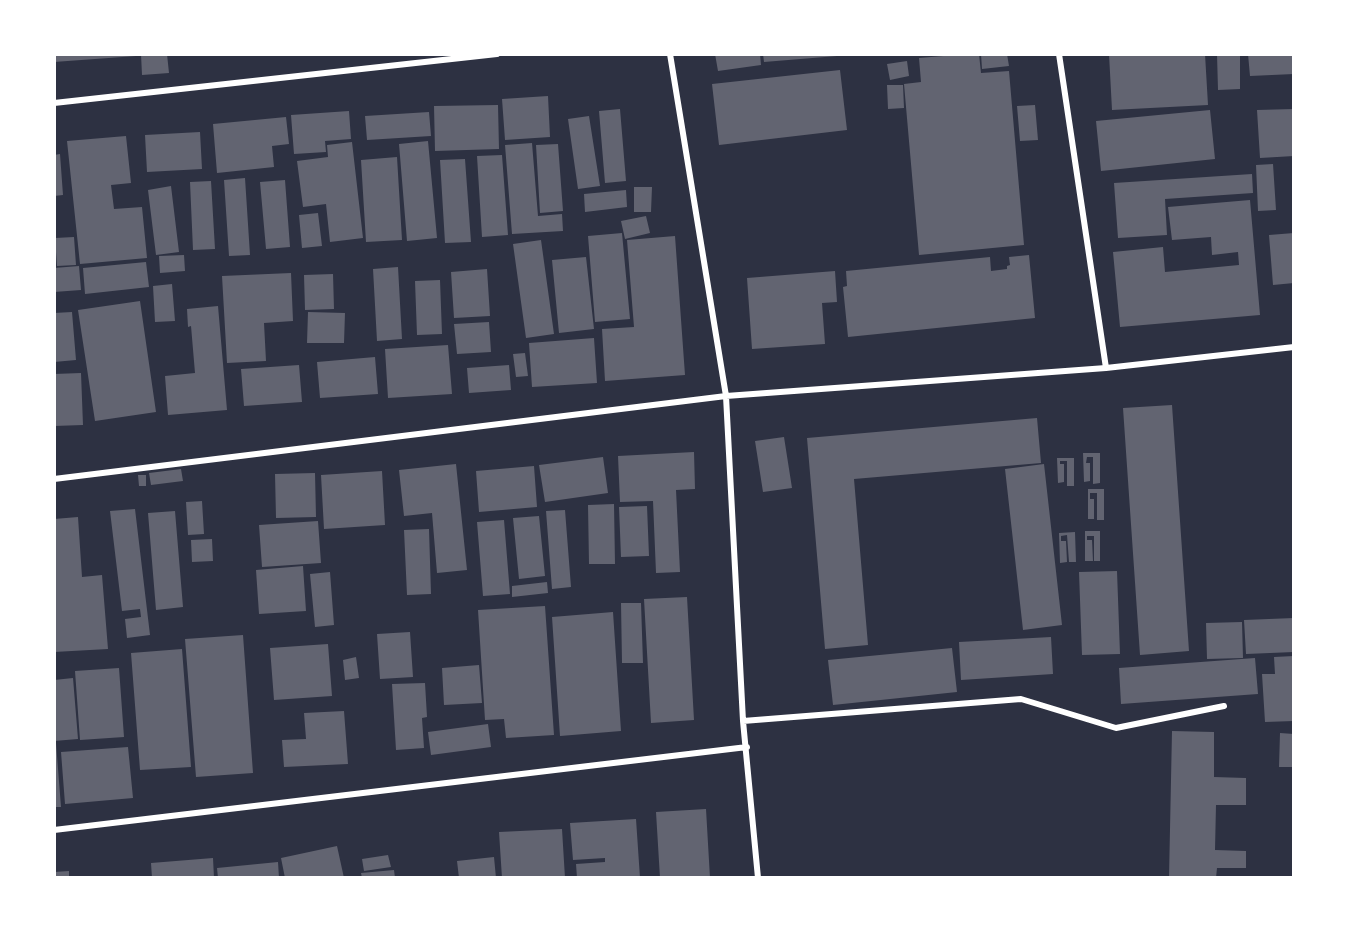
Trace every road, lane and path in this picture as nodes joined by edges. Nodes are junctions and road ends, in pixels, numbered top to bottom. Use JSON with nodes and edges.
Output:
{"nodes":[{"id":1,"x":497,"y":54,"type":"edge"},
{"id":2,"x":670,"y":54,"type":"edge"},
{"id":3,"x":1059,"y":54,"type":"edge"},
{"id":4,"x":54,"y":103,"type":"edge"},
{"id":5,"x":1294,"y":347,"type":"edge"},
{"id":6,"x":1106,"y":368,"type":"junction"},
{"id":7,"x":726,"y":396,"type":"junction"},
{"id":8,"x":54,"y":479,"type":"edge"},
{"id":9,"x":1224,"y":706,"type":"dead end"},
{"id":10,"x":743,"y":720,"type":"junction"},
{"id":11,"x":747,"y":747,"type":"junction"},
{"id":12,"x":54,"y":830,"type":"edge"},
{"id":13,"x":758,"y":878,"type":"edge"}],
"edges":[{"from":1,"to":4,"type":"street"},
{"from":2,"to":7,"type":"street"},
{"from":3,"to":6,"type":"street"},
{"from":5,"to":6,"type":"street"},
{"from":6,"to":7,"type":"street"},
{"from":7,"to":8,"type":"street"},
{"from":7,"to":10,"type":"street"},
{"from":9,"to":10,"type":"street"},
{"from":10,"to":11,"type":"street"},
{"from":11,"to":12,"type":"street"},
{"from":11,"to":13,"type":"street"}]}
